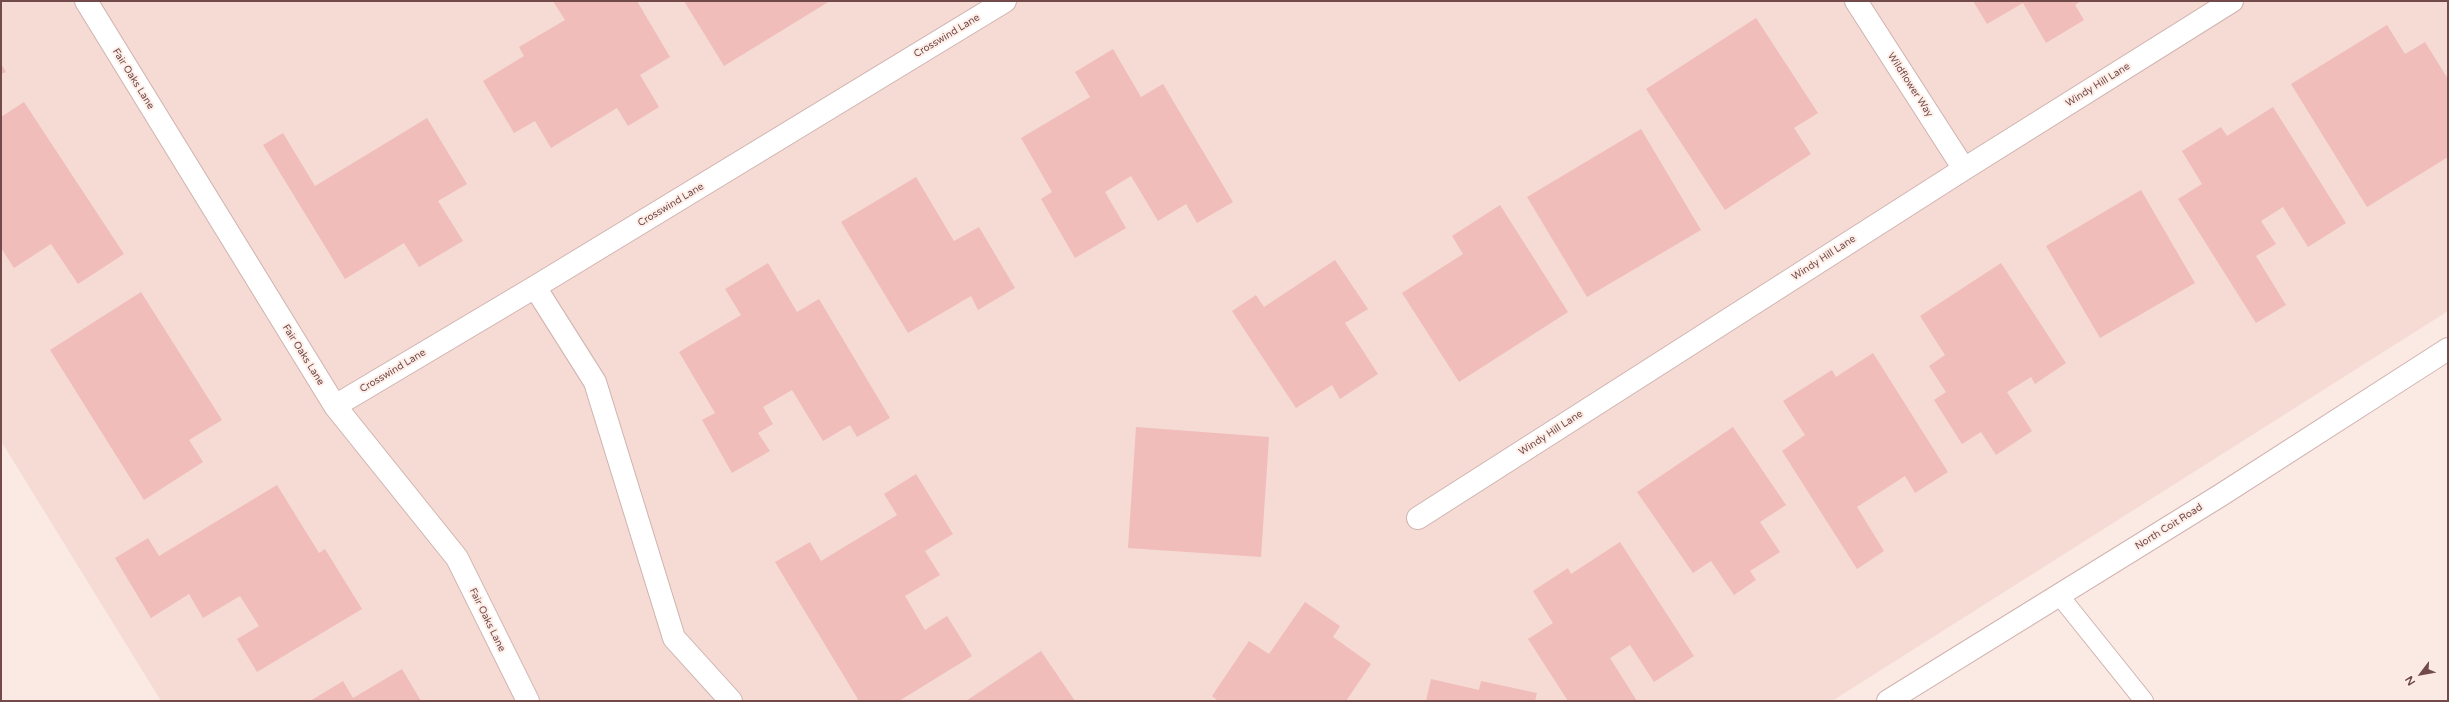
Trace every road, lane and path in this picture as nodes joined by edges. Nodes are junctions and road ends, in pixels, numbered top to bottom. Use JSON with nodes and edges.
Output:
{"nodes":[{"id":1,"x":86,"y":1,"type":"edge"},
{"id":2,"x":1005,"y":1,"type":"edge"},
{"id":3,"x":1856,"y":1,"type":"edge"},
{"id":4,"x":2232,"y":1,"type":"edge"},
{"id":5,"x":1964,"y":169,"type":"junction"},
{"id":6,"x":535,"y":287,"type":"junction"},
{"id":7,"x":2448,"y":349,"type":"edge"},
{"id":8,"x":335,"y":406,"type":"junction"},
{"id":9,"x":1418,"y":518,"type":"dead end"},
{"id":10,"x":2059,"y":595,"type":"junction"},
{"id":11,"x":528,"y":701,"type":"edge"},
{"id":12,"x":731,"y":701,"type":"edge"},
{"id":13,"x":1888,"y":701,"type":"edge"},
{"id":14,"x":2144,"y":701,"type":"edge"}],
"edges":[{"from":1,"to":8,"type":"street","name":"Fair Oaks Lane"},
{"from":2,"to":6,"type":"street","name":"Crosswind Lane"},
{"from":3,"to":5,"type":"street","name":"Wildflower Way"},
{"from":4,"to":5,"type":"street","name":"Windy Hill Lane"},
{"from":5,"to":9,"type":"street","name":"Windy Hill Lane"},
{"from":6,"to":8,"type":"street","name":"Crosswind Lane"},
{"from":6,"to":12,"type":"street"},
{"from":7,"to":10,"type":"street","name":"North Coit Road"},
{"from":8,"to":11,"type":"street","name":"Fair Oaks Lane"},
{"from":10,"to":13,"type":"street","name":"North Coit Road"},
{"from":10,"to":14,"type":"lane"}]}
